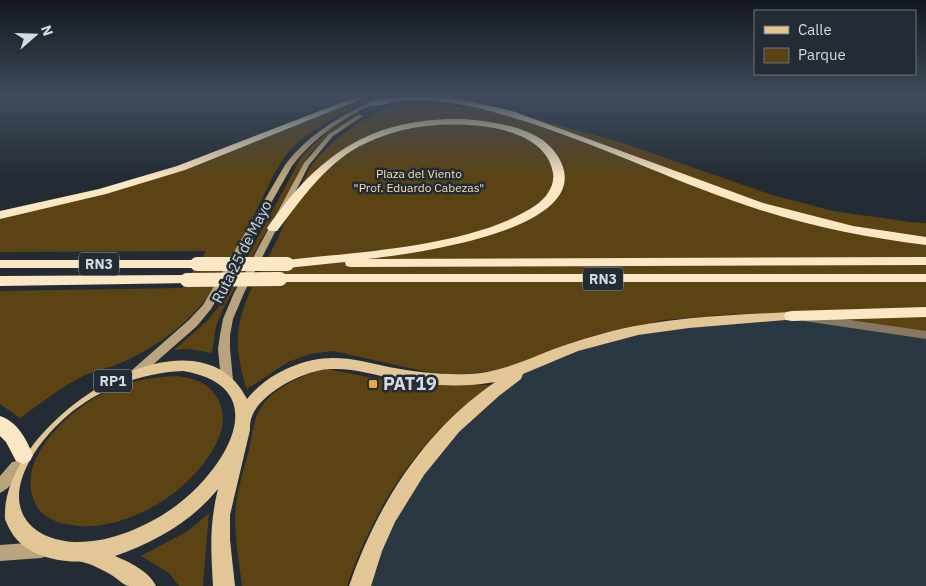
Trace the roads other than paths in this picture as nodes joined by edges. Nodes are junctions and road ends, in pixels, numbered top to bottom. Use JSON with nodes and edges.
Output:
{"nodes":[{"id":1,"x":300,"y":124,"type":"edge"},
{"id":2,"x":330,"y":124,"type":"edge"},
{"id":3,"x":347,"y":124,"type":"edge"},
{"id":4,"x":412,"y":124,"type":"edge"},
{"id":5,"x":480,"y":124,"type":"edge"},
{"id":6,"x":544,"y":124,"type":"edge"},
{"id":7,"x":0,"y":215,"type":"edge"},
{"id":8,"x":273,"y":228,"type":"junction"},
{"id":9,"x":926,"y":241,"type":"edge"},
{"id":10,"x":926,"y":261,"type":"edge"},
{"id":11,"x":0,"y":264,"type":"edge"},
{"id":12,"x":287,"y":264,"type":"junction"},
{"id":13,"x":926,"y":278,"type":"edge"},
{"id":14,"x":0,"y":281,"type":"edge"},
{"id":15,"x":926,"y":312,"type":"edge"},
{"id":16,"x":792,"y":316,"type":"junction"},
{"id":17,"x":926,"y":335,"type":"edge"},
{"id":18,"x":532,"y":364,"type":"junction"},
{"id":19,"x":136,"y":372,"type":"junction"},
{"id":20,"x":227,"y":380,"type":"junction"},
{"id":21,"x":244,"y":416,"type":"junction"},
{"id":22,"x":0,"y":424,"type":"edge"},
{"id":23,"x":238,"y":446,"type":"junction"},
{"id":24,"x":20,"y":461,"type":"junction"},
{"id":25,"x":0,"y":486,"type":"edge"},
{"id":26,"x":50,"y":549,"type":"junction"},
{"id":27,"x":84,"y":552,"type":"junction"},
{"id":28,"x":0,"y":553,"type":"edge"},
{"id":29,"x":144,"y":586,"type":"edge"},
{"id":30,"x":224,"y":586,"type":"edge"},
{"id":31,"x":360,"y":586,"type":"edge"}],
"edges":[{"from":1,"to":7,"type":"highway"},
{"from":2,"to":19,"type":"main road","name":"Ruta 25 de Mayo"},
{"from":3,"to":8,"type":"main road","name":"Ruta 25 de Mayo"},
{"from":4,"to":8,"type":"highway"},
{"from":5,"to":12,"type":"highway"},
{"from":6,"to":9,"type":"highway"},
{"from":8,"to":20,"type":"main road","name":"Ruta 25 de Mayo"},
{"from":10,"to":12,"type":"highway","number":"RN3"},
{"from":11,"to":12,"type":"highway","number":"RN3","bridge":true},
{"from":13,"to":14,"type":"highway","number":"RN3","bridge":true},
{"from":15,"to":16,"type":"highway"},
{"from":16,"to":17,"type":"street"},
{"from":16,"to":18,"type":"main road"},
{"from":18,"to":21,"type":"main road"},
{"from":18,"to":31,"type":"main road"},
{"from":19,"to":20,"type":"main road","name":"Ruta 25 de Mayo","number":"RP1"},
{"from":19,"to":24,"type":"main road","name":"Ruta 25 de Mayo","number":"RP1"},
{"from":20,"to":21,"type":"main road","number":"RP1"},
{"from":21,"to":23,"type":"main road","number":"RP1"},
{"from":22,"to":24,"type":"highway"},
{"from":23,"to":27,"type":"main road","number":"RP1"},
{"from":23,"to":30,"type":"main road","number":"RP1"},
{"from":24,"to":25,"type":"main road"},
{"from":24,"to":26,"type":"main road","number":"RP1"},
{"from":26,"to":27,"type":"main road","number":"RP1"},
{"from":26,"to":28,"type":"main road"},
{"from":27,"to":29,"type":"main road","number":"RP1"}]}
